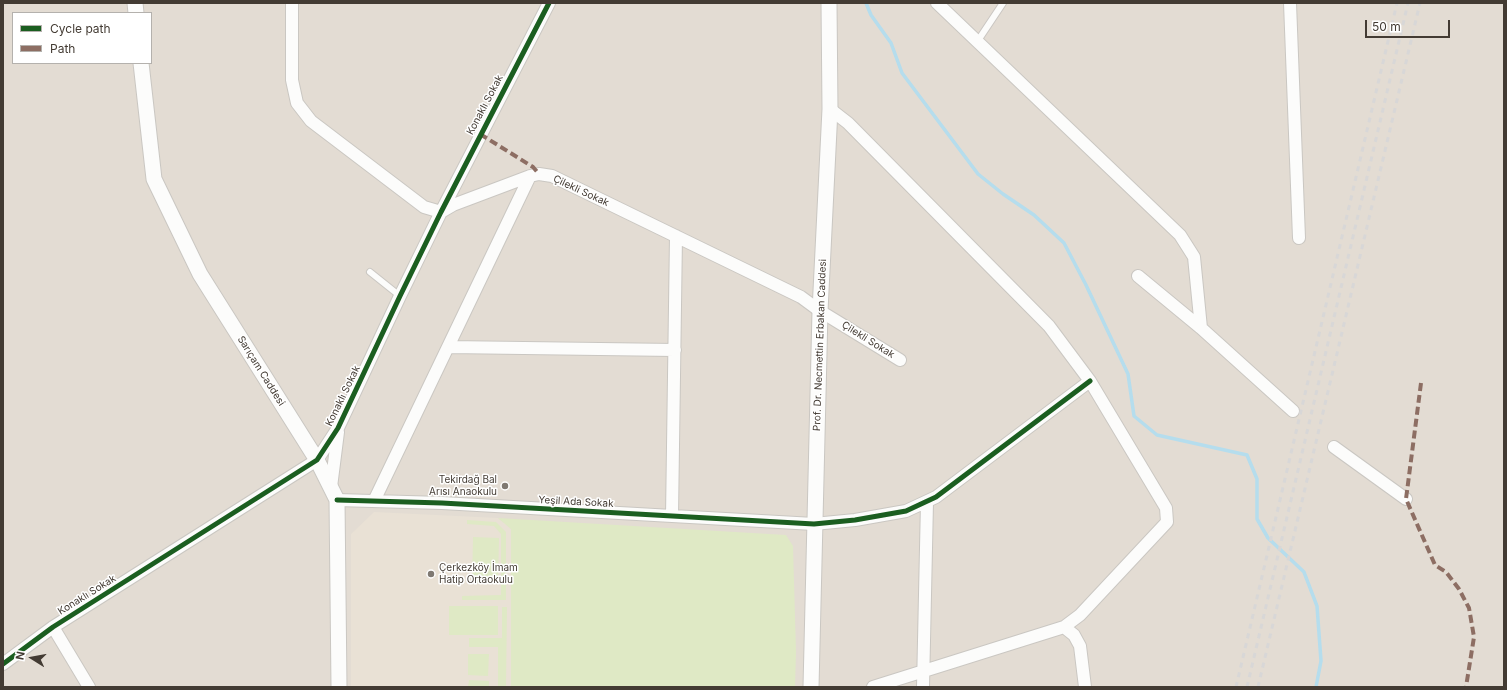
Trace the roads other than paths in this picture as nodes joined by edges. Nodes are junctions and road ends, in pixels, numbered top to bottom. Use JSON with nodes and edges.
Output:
{"nodes":[{"id":1,"x":292,"y":3,"type":"edge"},
{"id":2,"x":549,"y":3,"type":"edge"},
{"id":3,"x":937,"y":3,"type":"edge"},
{"id":4,"x":1003,"y":3,"type":"edge"},
{"id":5,"x":1290,"y":3,"type":"edge"},
{"id":6,"x":829,"y":5,"type":"edge"},
{"id":7,"x":977,"y":42,"type":"junction"},
{"id":8,"x":141,"y":64,"type":"edge"},
{"id":9,"x":830,"y":109,"type":"junction"},
{"id":10,"x":530,"y":176,"type":"junction"},
{"id":11,"x":441,"y":212,"type":"junction"},
{"id":12,"x":676,"y":236,"type":"junction"},
{"id":13,"x":1299,"y":238,"type":"dead end"},
{"id":14,"x":370,"y":272,"type":"dead end"},
{"id":15,"x":1138,"y":276,"type":"dead end"},
{"id":16,"x":400,"y":296,"type":"junction"},
{"id":17,"x":820,"y":311,"type":"junction"},
{"id":18,"x":1201,"y":328,"type":"junction"},
{"id":19,"x":448,"y":347,"type":"junction"},
{"id":20,"x":675,"y":350,"type":"junction"},
{"id":21,"x":900,"y":360,"type":"dead end"},
{"id":22,"x":1090,"y":381,"type":"junction"},
{"id":23,"x":1293,"y":411,"type":"dead end"},
{"id":24,"x":338,"y":428,"type":"junction"},
{"id":25,"x":1334,"y":446,"type":"dead end"},
{"id":26,"x":317,"y":460,"type":"junction"},
{"id":27,"x":331,"y":487,"type":"junction"},
{"id":28,"x":1406,"y":499,"type":"dead end"},
{"id":29,"x":337,"y":500,"type":"junction"},
{"id":30,"x":374,"y":501,"type":"junction"},
{"id":31,"x":927,"y":502,"type":"junction"},
{"id":32,"x":672,"y":516,"type":"junction"},
{"id":33,"x":814,"y":524,"type":"junction"},
{"id":34,"x":1064,"y":626,"type":"junction"},
{"id":35,"x":53,"y":627,"type":"junction"},
{"id":36,"x":3,"y":664,"type":"edge"},
{"id":37,"x":924,"y":671,"type":"junction"},
{"id":38,"x":89,"y":687,"type":"edge"},
{"id":39,"x":340,"y":687,"type":"edge"},
{"id":40,"x":811,"y":687,"type":"edge"},
{"id":41,"x":873,"y":687,"type":"edge"},
{"id":42,"x":923,"y":687,"type":"edge"},
{"id":43,"x":1085,"y":687,"type":"edge"}],
"edges":[{"from":1,"to":11,"type":"street"},
{"from":2,"to":11,"type":"street","name":"Konaklı Sokak"},
{"from":3,"to":7,"type":"street"},
{"from":4,"to":7,"type":"lane"},
{"from":5,"to":13,"type":"street"},
{"from":6,"to":9,"type":"street","name":"Prof. Dr. Necmettin Erbakan Caddesi"},
{"from":7,"to":18,"type":"street"},
{"from":8,"to":26,"type":"street","name":"Sarıçam Caddesi"},
{"from":9,"to":17,"type":"street","name":"Prof. Dr. Necmettin Erbakan Caddesi"},
{"from":9,"to":22,"type":"street"},
{"from":10,"to":11,"type":"street","name":"Çilekli Sokak"},
{"from":10,"to":12,"type":"street","name":"Çilekli Sokak"},
{"from":10,"to":19,"type":"street"},
{"from":11,"to":16,"type":"street","name":"Konaklı Sokak"},
{"from":12,"to":17,"type":"street","name":"Çilekli Sokak"},
{"from":12,"to":20,"type":"street"},
{"from":14,"to":16,"type":"lane"},
{"from":15,"to":18,"type":"street"},
{"from":16,"to":24,"type":"street","name":"Konaklı Sokak"},
{"from":17,"to":21,"type":"street","name":"Çilekli Sokak"},
{"from":17,"to":33,"type":"street","name":"Prof. Dr. Necmettin Erbakan Caddesi"},
{"from":18,"to":23,"type":"street"},
{"from":19,"to":20,"type":"street"},
{"from":19,"to":30,"type":"street"},
{"from":20,"to":32,"type":"street"},
{"from":22,"to":31,"type":"street","name":"Yeşil Ada Sokak"},
{"from":22,"to":34,"type":"street"},
{"from":24,"to":26,"type":"street","name":"Konaklı Sokak"},
{"from":24,"to":27,"type":"street"},
{"from":25,"to":28,"type":"street"},
{"from":26,"to":27,"type":"street","name":"Sarıçam Caddesi"},
{"from":26,"to":35,"type":"street","name":"Konaklı Sokak"},
{"from":27,"to":29,"type":"street","name":"Sarıçam Caddesi"},
{"from":29,"to":30,"type":"street","name":"Yeşil Ada Sokak"},
{"from":29,"to":39,"type":"street","name":"Sarıçam Caddesi"},
{"from":30,"to":32,"type":"street","name":"Yeşil Ada Sokak"},
{"from":31,"to":33,"type":"street","name":"Yeşil Ada Sokak"},
{"from":31,"to":37,"type":"street"},
{"from":32,"to":33,"type":"street","name":"Yeşil Ada Sokak"},
{"from":33,"to":40,"type":"street","name":"Prof. Dr. Necmettin Erbakan Caddesi"},
{"from":34,"to":37,"type":"street"},
{"from":34,"to":43,"type":"street"},
{"from":35,"to":36,"type":"street","name":"Konaklı Sokak"},
{"from":35,"to":38,"type":"street"},
{"from":37,"to":41,"type":"street"},
{"from":37,"to":42,"type":"street"}]}
